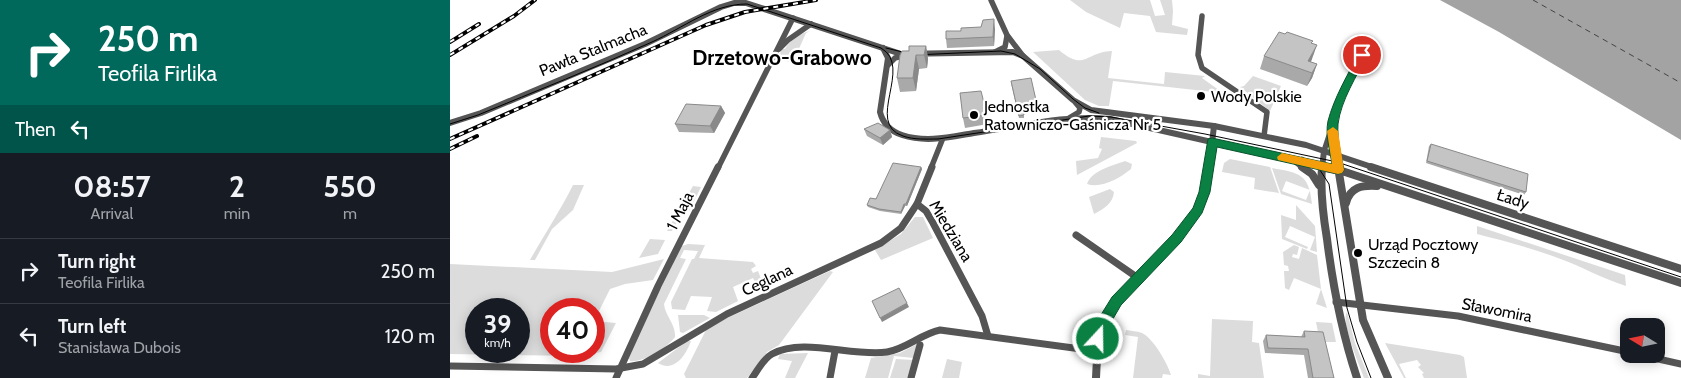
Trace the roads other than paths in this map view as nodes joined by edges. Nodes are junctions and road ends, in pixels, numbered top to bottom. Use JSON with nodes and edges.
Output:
{"nodes":[{"id":1,"x":991,"y":0,"type":"edge"},
{"id":2,"x":1202,"y":16,"type":"dead end"},
{"id":3,"x":793,"y":18,"type":"junction"},
{"id":4,"x":812,"y":24,"type":"junction"},
{"id":5,"x":1007,"y":35,"type":"junction"},
{"id":6,"x":1367,"y":47,"type":"dead end"},
{"id":7,"x":882,"y":48,"type":"junction"},
{"id":8,"x":995,"y":52,"type":"junction"},
{"id":9,"x":911,"y":55,"type":"junction"},
{"id":10,"x":1024,"y":57,"type":"junction"},
{"id":11,"x":772,"y":58,"type":"junction"},
{"id":12,"x":887,"y":66,"type":"junction"},
{"id":13,"x":1073,"y":100,"type":"junction"},
{"id":14,"x":1067,"y":119,"type":"junction"},
{"id":15,"x":1333,"y":122,"type":"junction"},
{"id":16,"x":450,"y":123,"type":"edge"},
{"id":17,"x":1214,"y":126,"type":"junction"},
{"id":18,"x":1264,"y":136,"type":"junction"},
{"id":19,"x":943,"y":138,"type":"junction"},
{"id":20,"x":1212,"y":142,"type":"junction"},
{"id":21,"x":1324,"y":151,"type":"junction"},
{"id":22,"x":1336,"y":155,"type":"junction"},
{"id":23,"x":1284,"y":157,"type":"junction"},
{"id":24,"x":1321,"y":166,"type":"junction"},
{"id":25,"x":1338,"y":170,"type":"junction"},
{"id":26,"x":1394,"y":189,"type":"junction"},
{"id":27,"x":1321,"y":192,"type":"junction"},
{"id":28,"x":917,"y":204,"type":"junction"},
{"id":29,"x":1345,"y":212,"type":"junction"},
{"id":30,"x":1076,"y":235,"type":"dead end"},
{"id":31,"x":1681,"y":269,"type":"edge"},
{"id":32,"x":1138,"y":278,"type":"junction"},
{"id":33,"x":1681,"y":283,"type":"edge"},
{"id":34,"x":1336,"y":302,"type":"junction"},
{"id":35,"x":1359,"y":304,"type":"junction"},
{"id":36,"x":988,"y":336,"type":"junction"},
{"id":37,"x":920,"y":345,"type":"dead end"},
{"id":38,"x":1620,"y":350,"type":"edge"},
{"id":39,"x":1096,"y":351,"type":"junction"},
{"id":40,"x":835,"y":352,"type":"junction"},
{"id":41,"x":1665,"y":360,"type":"edge"},
{"id":42,"x":1681,"y":364,"type":"edge"},
{"id":43,"x":450,"y":366,"type":"edge"},
{"id":44,"x":620,"y":368,"type":"junction"},
{"id":45,"x":616,"y":378,"type":"edge"},
{"id":46,"x":752,"y":378,"type":"edge"},
{"id":47,"x":830,"y":378,"type":"edge"},
{"id":48,"x":911,"y":378,"type":"edge"},
{"id":49,"x":1096,"y":378,"type":"edge"},
{"id":50,"x":1357,"y":378,"type":"edge"},
{"id":51,"x":1388,"y":378,"type":"edge"}],
"edges":[{"from":1,"to":5,"type":"street"},
{"from":2,"to":18,"type":"street"},
{"from":3,"to":4,"type":"street"},
{"from":3,"to":11,"type":"street","name":"1 Maja"},
{"from":3,"to":16,"type":"street","name":"Pawła Stalmacha"},
{"from":4,"to":7,"type":"street"},
{"from":4,"to":11,"type":"street","name":"1 Maja"},
{"from":5,"to":8,"type":"street"},
{"from":5,"to":10,"type":"street"},
{"from":6,"to":15,"type":"street"},
{"from":7,"to":9,"type":"street"},
{"from":7,"to":12,"type":"street"},
{"from":8,"to":9,"type":"street"},
{"from":8,"to":10,"type":"street"},
{"from":9,"to":12,"type":"street"},
{"from":10,"to":13,"type":"street","name":"Łady"},
{"from":11,"to":44,"type":"street","name":"1 Maja"},
{"from":12,"to":19,"type":"street","name":"Łady"},
{"from":13,"to":14,"type":"street"},
{"from":13,"to":17,"type":"street","name":"Łady"},
{"from":14,"to":19,"type":"street","name":"Łady"},
{"from":14,"to":20,"type":"street","name":"Łady"},
{"from":15,"to":21,"type":"street"},
{"from":15,"to":22,"type":"street"},
{"from":17,"to":18,"type":"street","name":"Łady"},
{"from":17,"to":20,"type":"street"},
{"from":18,"to":21,"type":"street","name":"Łady"},
{"from":19,"to":28,"type":"street","name":"Miedziana"},
{"from":20,"to":23,"type":"street","name":"Łady"},
{"from":20,"to":32,"type":"street"},
{"from":21,"to":22,"type":"street","name":"Łady"},
{"from":21,"to":24,"type":"street"},
{"from":22,"to":25,"type":"street"},
{"from":22,"to":31,"type":"street","name":"Łady"},
{"from":23,"to":24,"type":"street","name":"Łady"},
{"from":23,"to":27,"type":"street"},
{"from":24,"to":25,"type":"street","name":"Łady"},
{"from":24,"to":27,"type":"street"},
{"from":25,"to":26,"type":"street","name":"Łady"},
{"from":25,"to":29,"type":"street"},
{"from":26,"to":29,"type":"street","name":"Łady"},
{"from":26,"to":33,"type":"street","name":"Łady"},
{"from":27,"to":34,"type":"street"},
{"from":28,"to":36,"type":"street","name":"Miedziana"},
{"from":28,"to":44,"type":"street","name":"Ceglana"},
{"from":29,"to":35,"type":"street"},
{"from":30,"to":32,"type":"street"},
{"from":32,"to":39,"type":"street"},
{"from":34,"to":35,"type":"street","name":"Sławomira"},
{"from":34,"to":50,"type":"street"},
{"from":35,"to":38,"type":"street","name":"Sławomira"},
{"from":35,"to":51,"type":"street"},
{"from":36,"to":39,"type":"street"},
{"from":36,"to":40,"type":"street"},
{"from":37,"to":48,"type":"street"},
{"from":39,"to":49,"type":"street"},
{"from":40,"to":46,"type":"street"},
{"from":40,"to":47,"type":"street"},
{"from":41,"to":42,"type":"street"},
{"from":43,"to":44,"type":"street","name":"Ceglana"},
{"from":44,"to":45,"type":"street","name":"1 Maja"}]}
